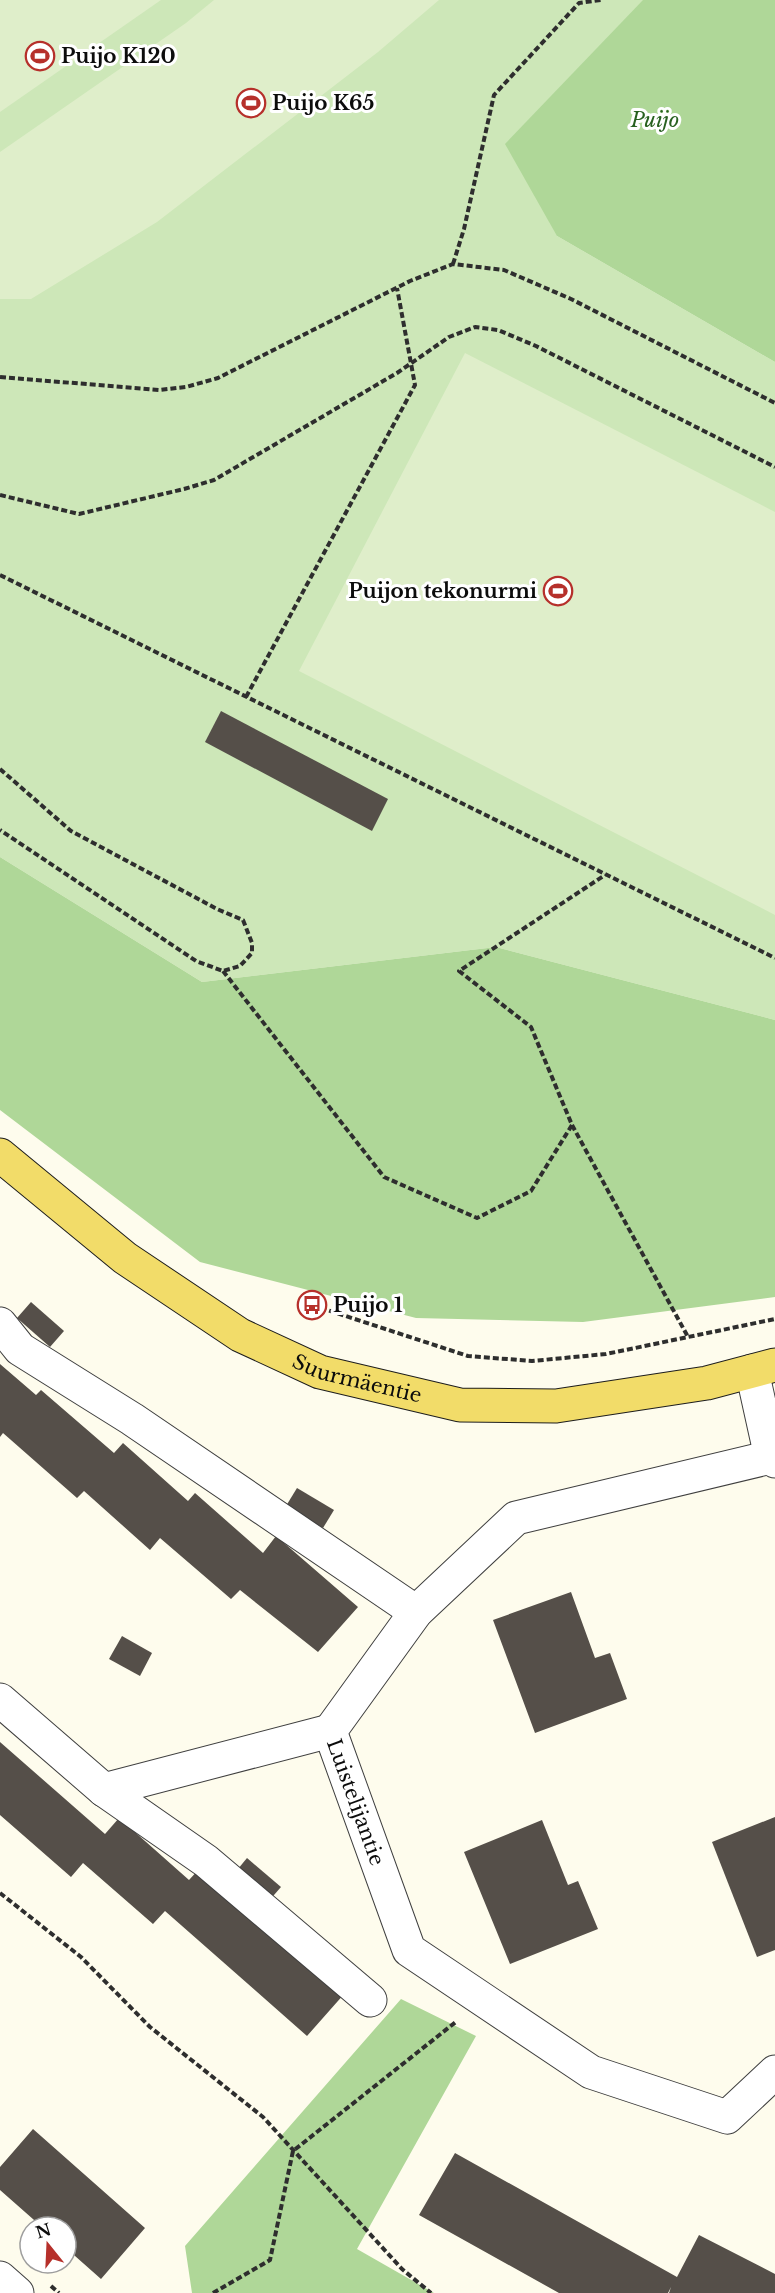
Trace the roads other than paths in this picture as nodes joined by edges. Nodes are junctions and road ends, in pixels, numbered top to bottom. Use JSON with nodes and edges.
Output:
{"nodes":[{"id":1,"x":0,"y":1155,"type":"edge"},
{"id":2,"x":0,"y":1324,"type":"edge"},
{"id":3,"x":763,"y":1368,"type":"edge"},
{"id":4,"x":774,"y":1458,"type":"edge"},
{"id":5,"x":416,"y":1612,"type":"junction"},
{"id":6,"x":0,"y":1700,"type":"edge"},
{"id":7,"x":330,"y":1731,"type":"junction"},
{"id":8,"x":104,"y":1790,"type":"junction"},
{"id":9,"x":370,"y":2000,"type":"dead end"},
{"id":10,"x":775,"y":2072,"type":"edge"},
{"id":11,"x":0,"y":2278,"type":"edge"},
{"id":12,"x":17,"y":2293,"type":"edge"}],
"edges":[{"from":1,"to":3,"type":"main road","name":"Suurmäentie"},
{"from":2,"to":5,"type":"street"},
{"from":3,"to":4,"type":"street","name":"Luistelijantie"},
{"from":4,"to":5,"type":"street","name":"Luistelijantie"},
{"from":5,"to":7,"type":"street","name":"Luistelijantie"},
{"from":6,"to":8,"type":"street"},
{"from":7,"to":8,"type":"street"},
{"from":7,"to":10,"type":"street","name":"Luistelijantie"},
{"from":8,"to":9,"type":"street"},
{"from":11,"to":12,"type":"street"}]}
